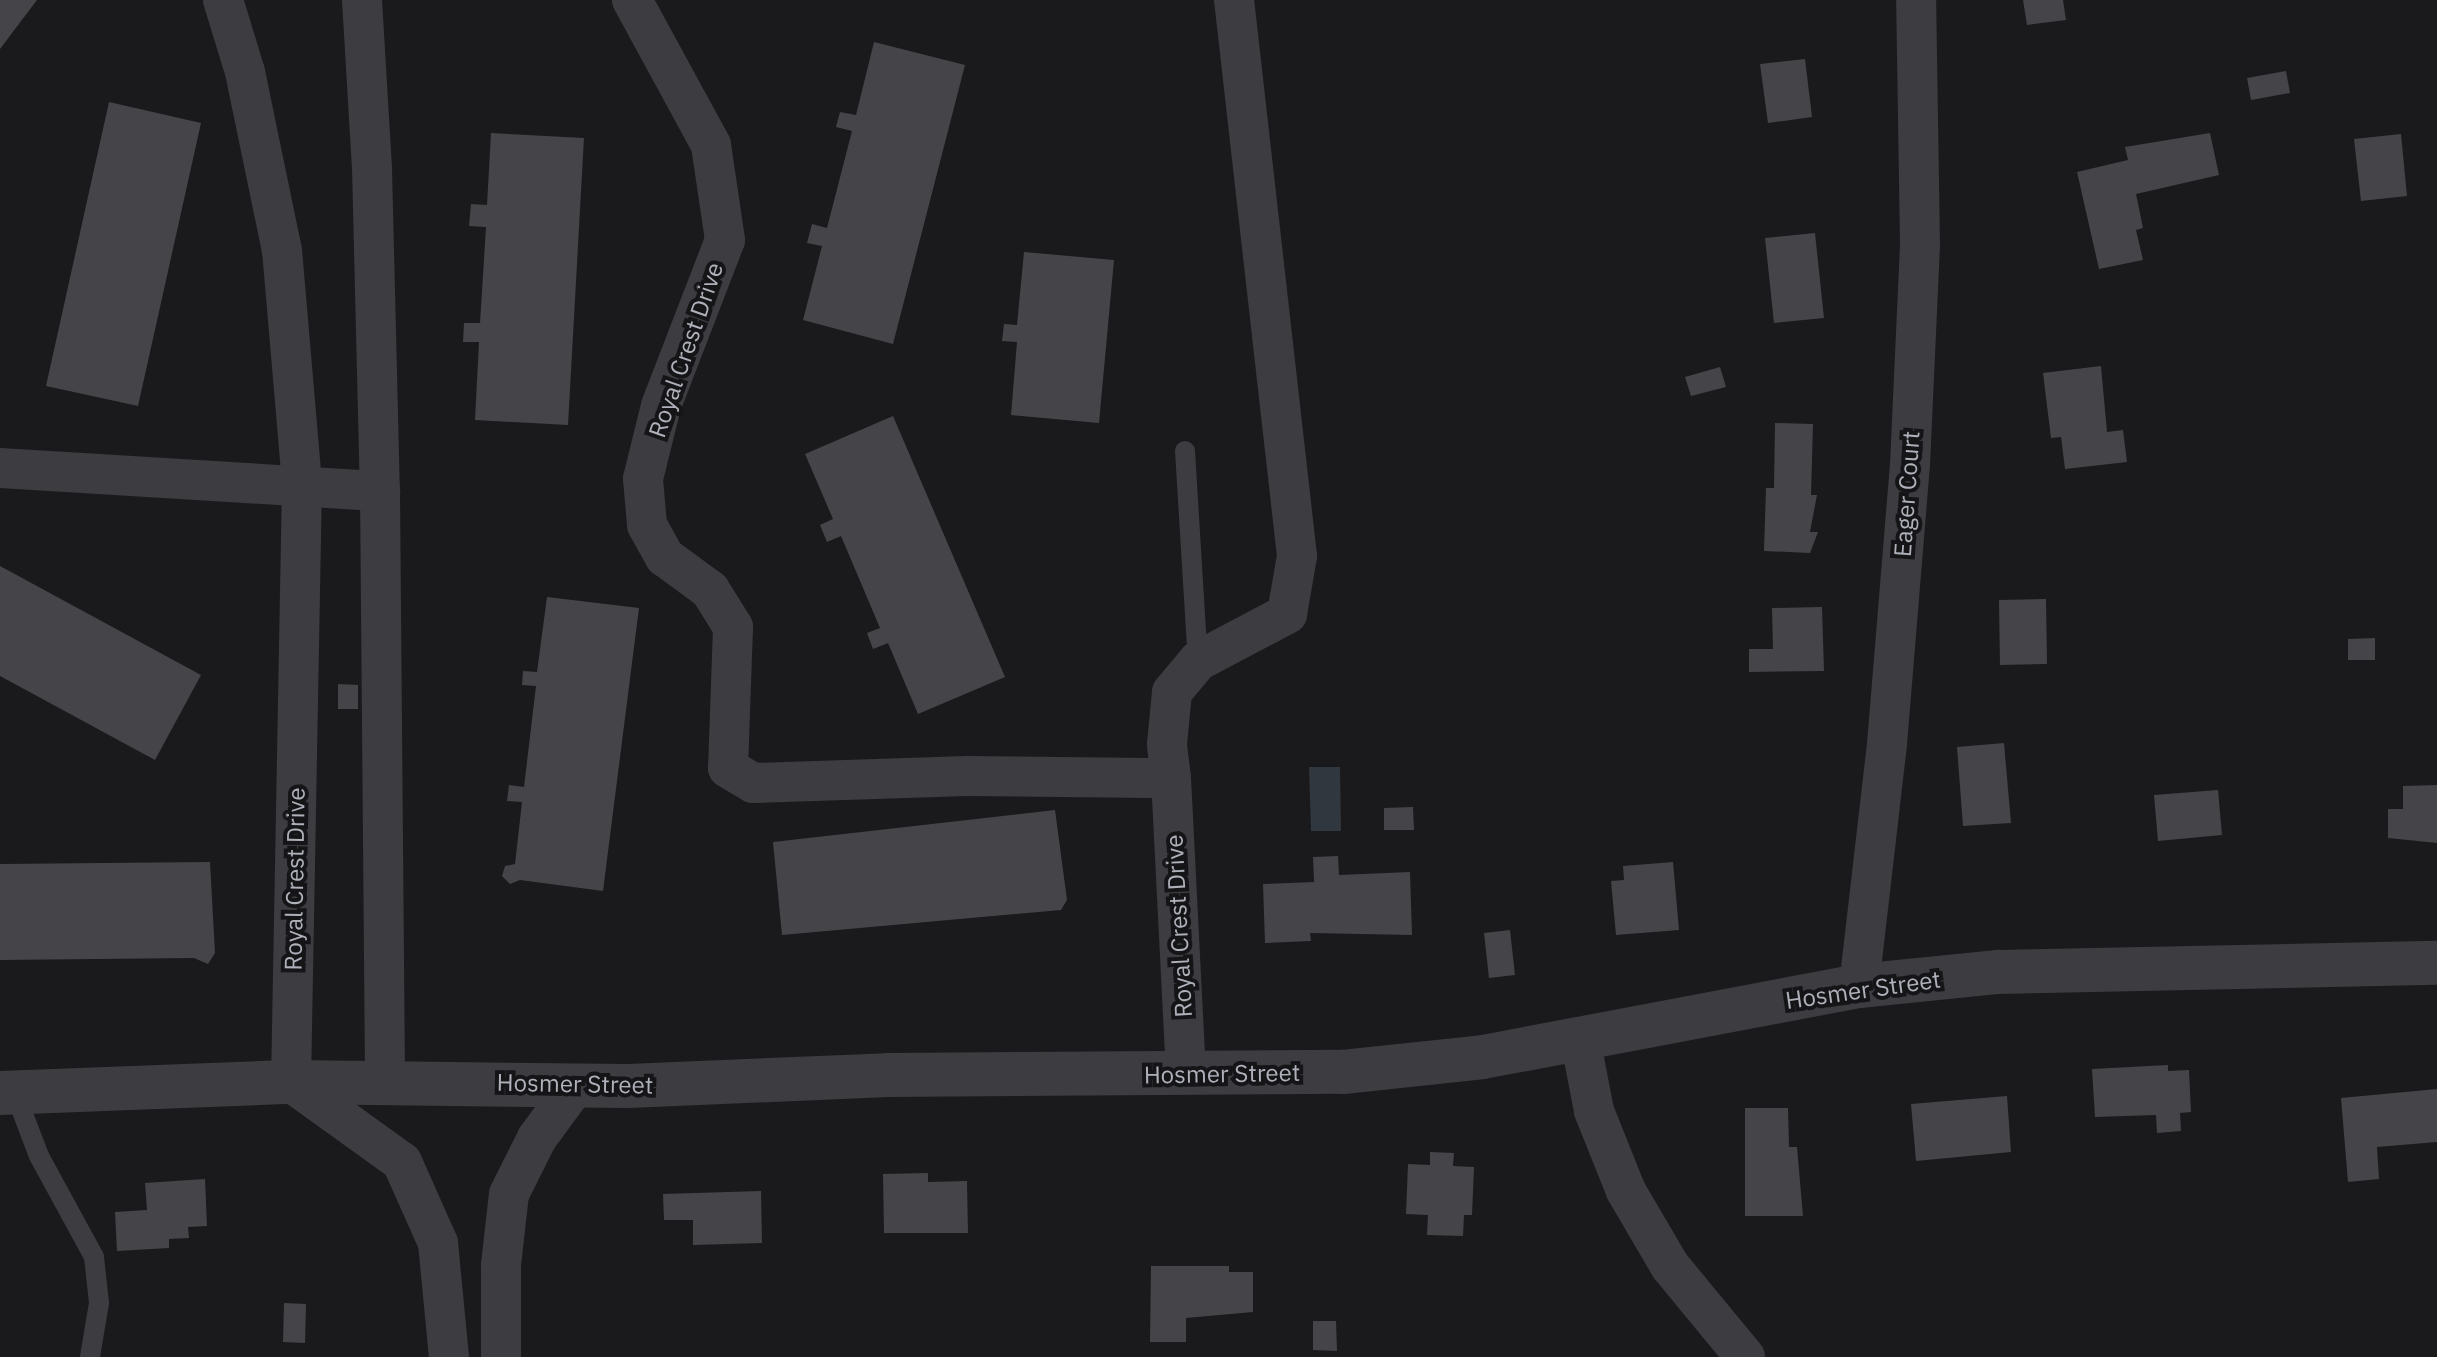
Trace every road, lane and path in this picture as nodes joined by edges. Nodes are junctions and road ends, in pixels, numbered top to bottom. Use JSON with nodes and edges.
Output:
{"nodes":[{"id":1,"x":223,"y":0,"type":"edge"},
{"id":2,"x":362,"y":0,"type":"edge"},
{"id":3,"x":632,"y":0,"type":"edge"},
{"id":4,"x":1234,"y":0,"type":"edge"},
{"id":5,"x":1915,"y":0,"type":"edge"},
{"id":6,"x":1185,"y":451,"type":"dead end"},
{"id":7,"x":0,"y":468,"type":"edge"},
{"id":8,"x":302,"y":483,"type":"junction"},
{"id":9,"x":380,"y":491,"type":"junction"},
{"id":10,"x":1198,"y":661,"type":"junction"},
{"id":11,"x":1171,"y":778,"type":"junction"},
{"id":12,"x":2437,"y":963,"type":"edge"},
{"id":13,"x":1859,"y":986,"type":"junction"},
{"id":14,"x":1580,"y":1038,"type":"junction"},
{"id":15,"x":1186,"y":1074,"type":"junction"},
{"id":16,"x":385,"y":1081,"type":"junction"},
{"id":17,"x":291,"y":1082,"type":"junction"},
{"id":18,"x":576,"y":1085,"type":"junction"},
{"id":19,"x":7,"y":1093,"type":"edge"},
{"id":20,"x":90,"y":1357,"type":"edge"},
{"id":21,"x":449,"y":1357,"type":"edge"},
{"id":22,"x":501,"y":1357,"type":"edge"},
{"id":23,"x":1745,"y":1357,"type":"edge"}],
"edges":[{"from":1,"to":8,"type":"street","name":"Royal Crest Drive"},
{"from":2,"to":9,"type":"street"},
{"from":3,"to":11,"type":"street","name":"Royal Crest Drive"},
{"from":4,"to":10,"type":"street","name":"Royal Crest Drive"},
{"from":5,"to":13,"type":"street","name":"Eager Court"},
{"from":6,"to":10,"type":"lane"},
{"from":7,"to":8,"type":"street"},
{"from":8,"to":9,"type":"street"},
{"from":8,"to":17,"type":"street","name":"Royal Crest Drive"},
{"from":9,"to":16,"type":"street"},
{"from":10,"to":11,"type":"street","name":"Royal Crest Drive"},
{"from":11,"to":15,"type":"street","name":"Royal Crest Drive"},
{"from":12,"to":13,"type":"street","name":"Hosmer Street"},
{"from":13,"to":14,"type":"street","name":"Hosmer Street"},
{"from":14,"to":15,"type":"street","name":"Hosmer Street"},
{"from":14,"to":23,"type":"street"},
{"from":15,"to":18,"type":"street","name":"Hosmer Street"},
{"from":16,"to":17,"type":"street","name":"Hosmer Street"},
{"from":16,"to":18,"type":"street","name":"Hosmer Street"},
{"from":17,"to":19,"type":"street","name":"Hosmer Street"},
{"from":17,"to":21,"type":"street"},
{"from":18,"to":22,"type":"street"},
{"from":19,"to":20,"type":"lane"}]}
